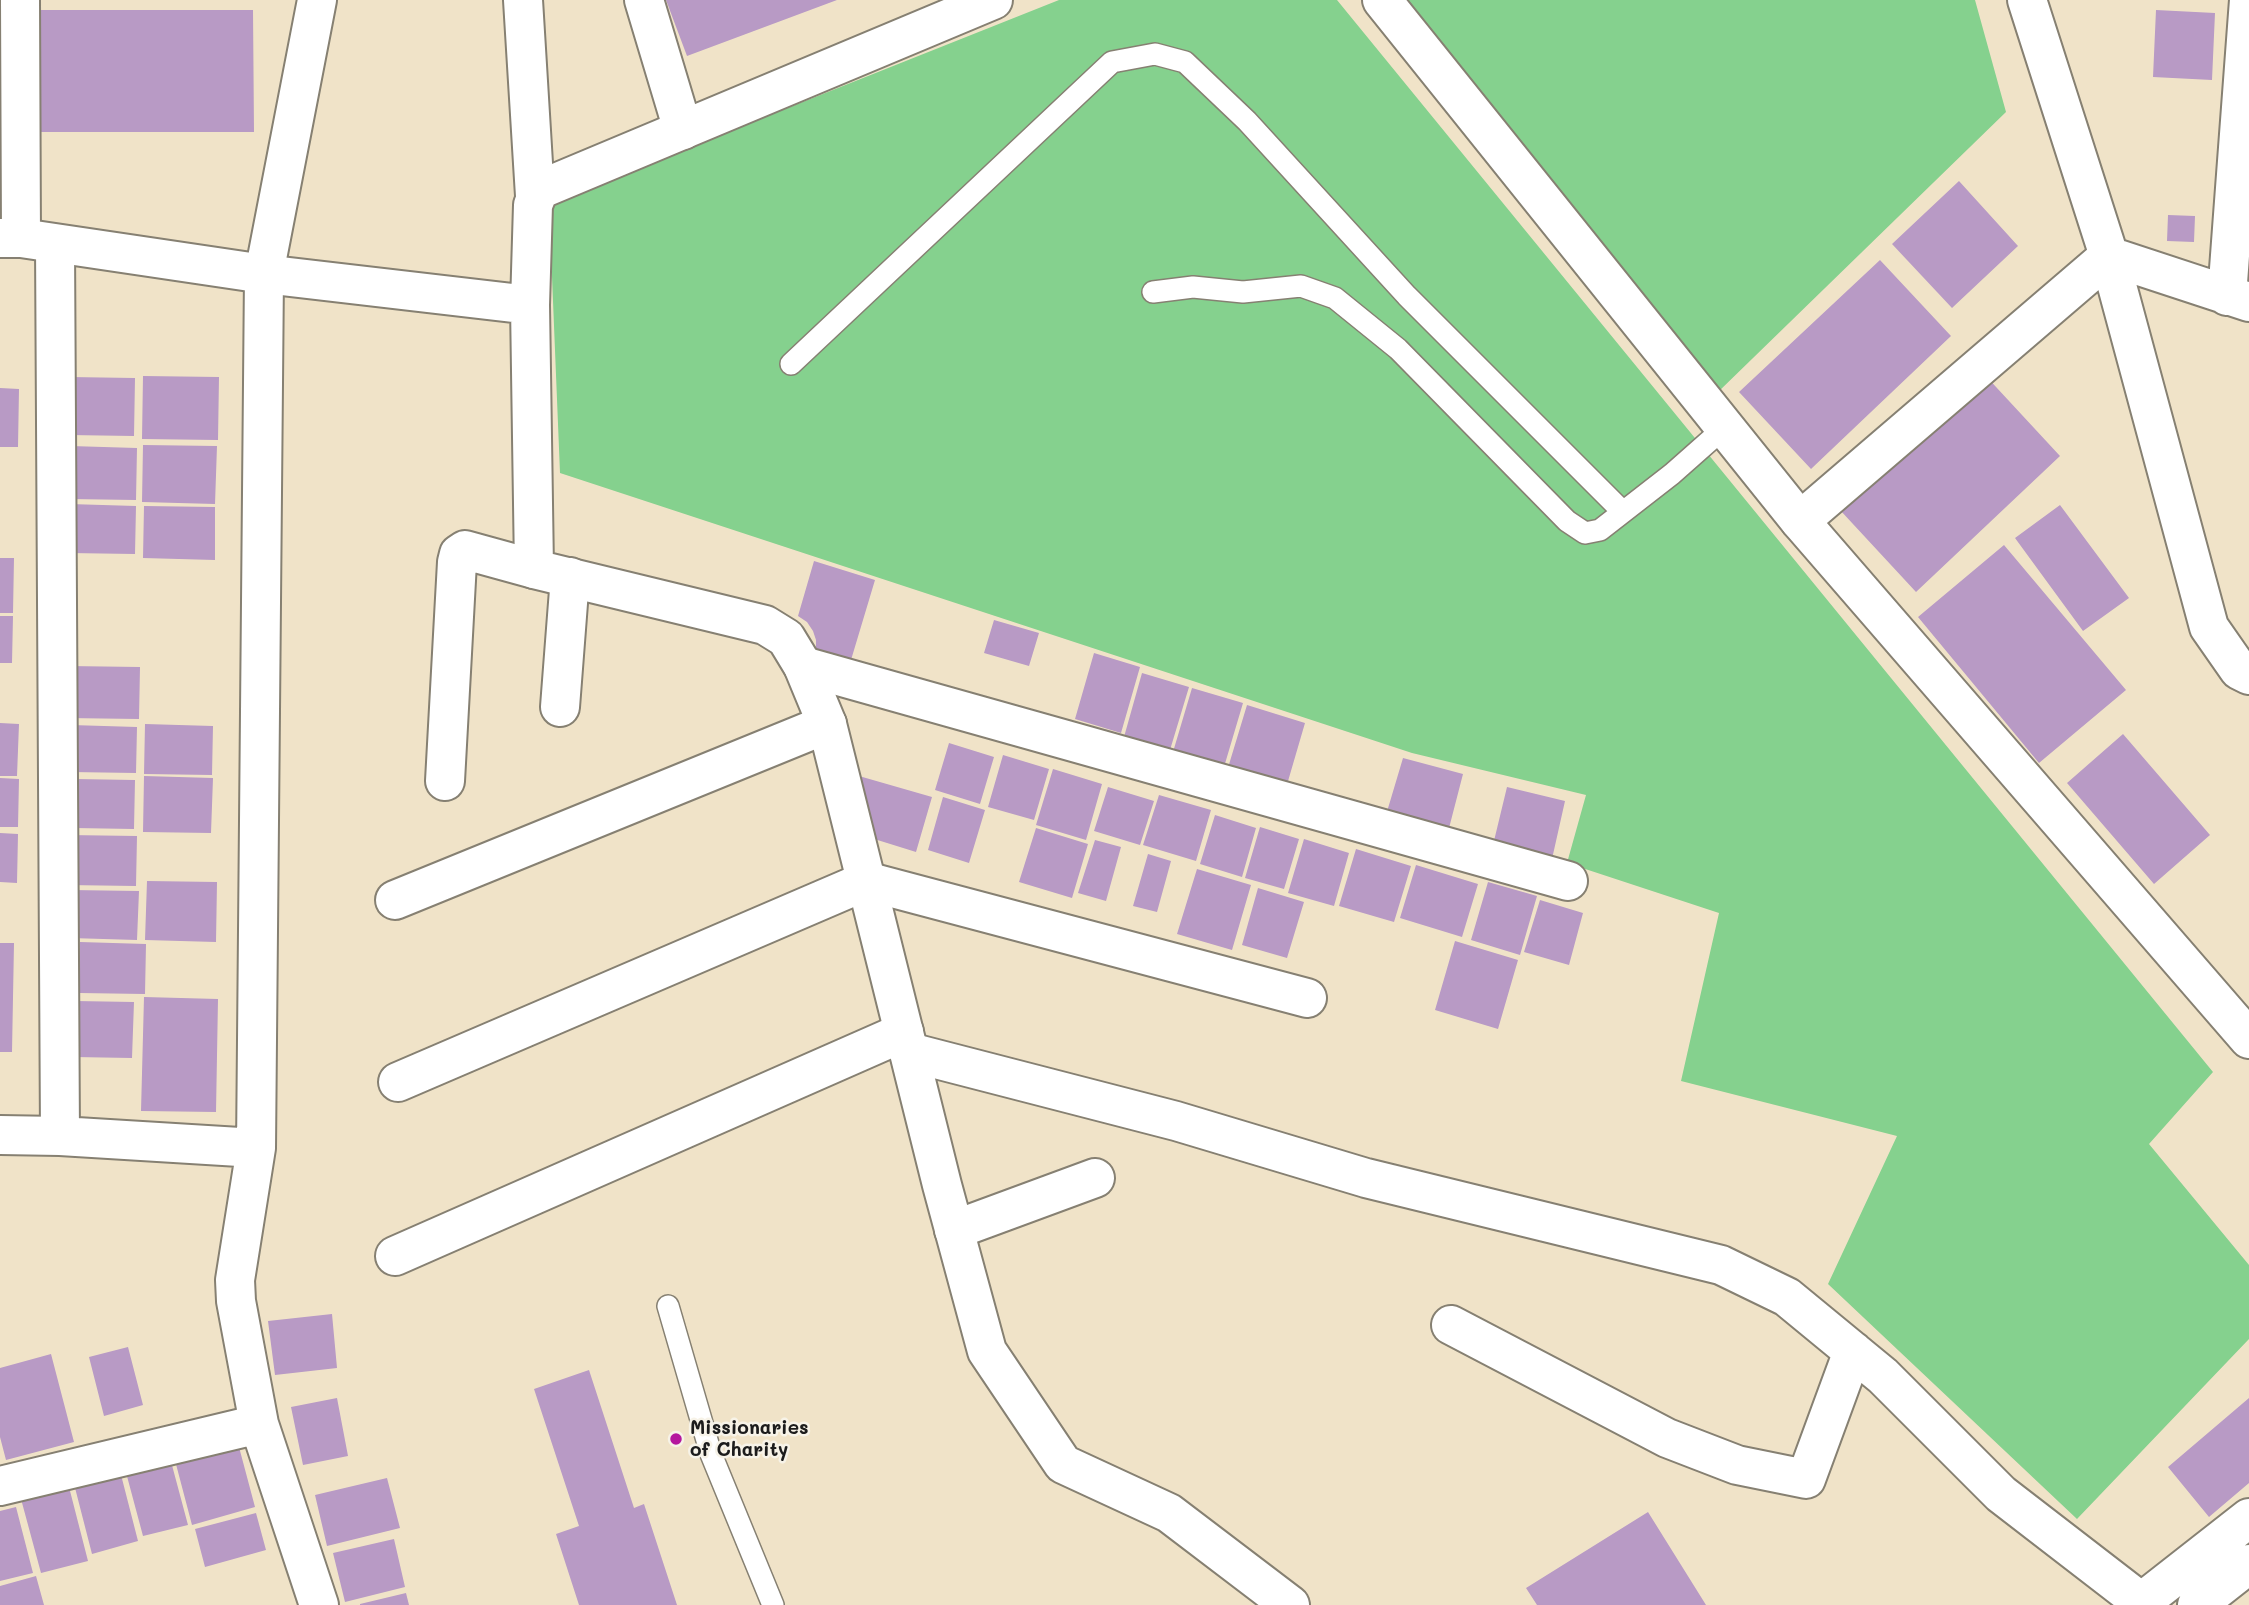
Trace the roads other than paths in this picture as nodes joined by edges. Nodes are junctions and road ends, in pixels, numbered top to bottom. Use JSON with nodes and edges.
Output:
{"nodes":[{"id":1,"x":20,"y":0,"type":"edge"},
{"id":2,"x":317,"y":0,"type":"edge"},
{"id":3,"x":523,"y":0,"type":"edge"},
{"id":4,"x":645,"y":0,"type":"edge"},
{"id":5,"x":993,"y":0,"type":"edge"},
{"id":6,"x":1382,"y":0,"type":"edge"},
{"id":7,"x":2027,"y":0,"type":"edge"},
{"id":8,"x":2249,"y":0,"type":"edge"},
{"id":9,"x":953,"y":8,"type":"edge"},
{"id":10,"x":683,"y":130,"type":"junction"},
{"id":11,"x":535,"y":196,"type":"junction"},
{"id":12,"x":25,"y":240,"type":"edge"},
{"id":13,"x":2109,"y":256,"type":"junction"},
{"id":14,"x":264,"y":274,"type":"junction"},
{"id":15,"x":1153,"y":292,"type":"dead end"},
{"id":16,"x":2238,"y":299,"type":"edge"},
{"id":17,"x":530,"y":304,"type":"junction"},
{"id":18,"x":791,"y":364,"type":"dead end"},
{"id":19,"x":1724,"y":428,"type":"junction"},
{"id":20,"x":1623,"y":512,"type":"junction"},
{"id":21,"x":1800,"y":521,"type":"junction"},
{"id":22,"x":534,"y":569,"type":"junction"},
{"id":23,"x":570,"y":577,"type":"junction"},
{"id":24,"x":803,"y":666,"type":"junction"},
{"id":25,"x":2249,"y":676,"type":"edge"},
{"id":26,"x":560,"y":706,"type":"dead end"},
{"id":27,"x":827,"y":724,"type":"junction"},
{"id":28,"x":445,"y":781,"type":"dead end"},
{"id":29,"x":866,"y":881,"type":"junction"},
{"id":30,"x":1568,"y":881,"type":"dead end"},
{"id":31,"x":396,"y":900,"type":"dead end"},
{"id":32,"x":1307,"y":998,"type":"dead end"},
{"id":33,"x":2249,"y":1039,"type":"edge"},
{"id":34,"x":907,"y":1042,"type":"junction"},
{"id":35,"x":398,"y":1082,"type":"dead end"},
{"id":36,"x":0,"y":1135,"type":"edge"},
{"id":37,"x":60,"y":1136,"type":"junction"},
{"id":38,"x":256,"y":1148,"type":"junction"},
{"id":39,"x":1095,"y":1178,"type":"dead end"},
{"id":40,"x":954,"y":1230,"type":"junction"},
{"id":41,"x":395,"y":1256,"type":"dead end"},
{"id":42,"x":668,"y":1306,"type":"dead end"},
{"id":43,"x":1451,"y":1325,"type":"dead end"},
{"id":44,"x":1853,"y":1351,"type":"junction"},
{"id":45,"x":259,"y":1424,"type":"junction"},
{"id":46,"x":0,"y":1486,"type":"edge"},
{"id":47,"x":2249,"y":1518,"type":"edge"},
{"id":48,"x":2239,"y":1564,"type":"edge"},
{"id":49,"x":2140,"y":1604,"type":"edge"},
{"id":50,"x":319,"y":1605,"type":"edge"},
{"id":51,"x":773,"y":1605,"type":"edge"},
{"id":52,"x":1290,"y":1605,"type":"edge"},
{"id":53,"x":2197,"y":1605,"type":"edge"}],
"edges":[{"from":1,"to":12,"type":"street"},
{"from":2,"to":14,"type":"street"},
{"from":3,"to":11,"type":"street"},
{"from":4,"to":10,"type":"street"},
{"from":5,"to":9,"type":"street"},
{"from":6,"to":19,"type":"street"},
{"from":7,"to":13,"type":"street"},
{"from":8,"to":16,"type":"street"},
{"from":9,"to":10,"type":"street"},
{"from":10,"to":11,"type":"street"},
{"from":11,"to":17,"type":"street"},
{"from":12,"to":14,"type":"street"},
{"from":12,"to":37,"type":"street"},
{"from":13,"to":16,"type":"street"},
{"from":13,"to":21,"type":"street"},
{"from":13,"to":25,"type":"street"},
{"from":14,"to":17,"type":"street"},
{"from":14,"to":38,"type":"street"},
{"from":15,"to":20,"type":"lane"},
{"from":17,"to":22,"type":"street"},
{"from":18,"to":20,"type":"lane"},
{"from":19,"to":20,"type":"lane"},
{"from":19,"to":21,"type":"street"},
{"from":21,"to":33,"type":"street"},
{"from":22,"to":23,"type":"street"},
{"from":22,"to":28,"type":"street"},
{"from":23,"to":24,"type":"street"},
{"from":23,"to":26,"type":"street"},
{"from":24,"to":27,"type":"street"},
{"from":24,"to":30,"type":"street"},
{"from":27,"to":29,"type":"street"},
{"from":27,"to":31,"type":"street"},
{"from":29,"to":32,"type":"street"},
{"from":29,"to":34,"type":"street"},
{"from":29,"to":35,"type":"street"},
{"from":34,"to":40,"type":"street"},
{"from":34,"to":41,"type":"street"},
{"from":34,"to":44,"type":"street"},
{"from":36,"to":37,"type":"street"},
{"from":37,"to":38,"type":"street"},
{"from":38,"to":45,"type":"street"},
{"from":39,"to":40,"type":"street"},
{"from":40,"to":52,"type":"street"},
{"from":42,"to":51,"type":"lane"},
{"from":43,"to":44,"type":"street"},
{"from":44,"to":49,"type":"street"},
{"from":45,"to":46,"type":"street"},
{"from":45,"to":50,"type":"street"},
{"from":47,"to":48,"type":"street"},
{"from":48,"to":49,"type":"street"},
{"from":48,"to":53,"type":"street"}]}
